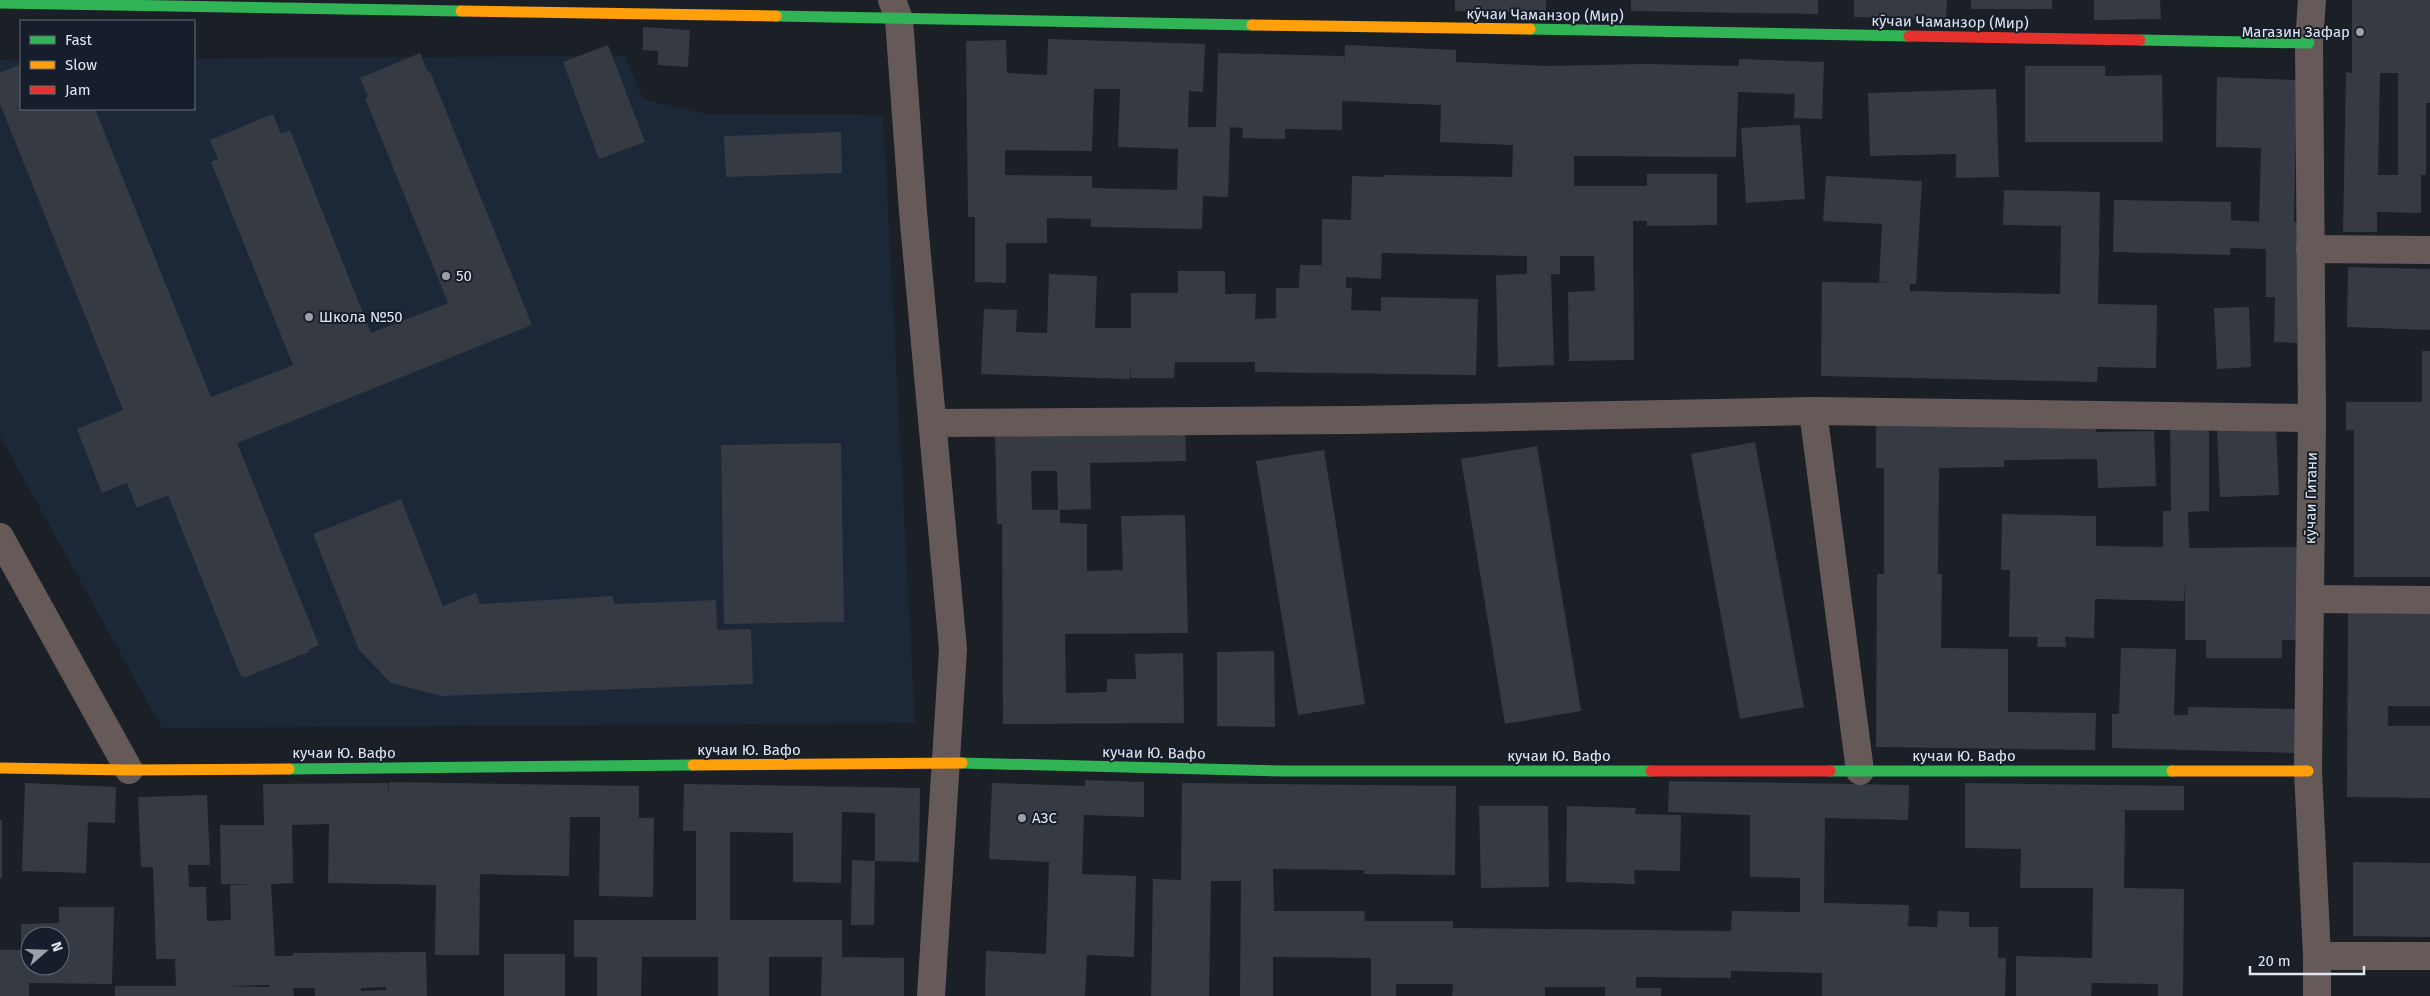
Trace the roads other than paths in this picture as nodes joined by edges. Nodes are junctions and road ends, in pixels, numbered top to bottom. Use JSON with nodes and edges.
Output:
{"nodes":[{"id":1,"x":2312,"y":0,"type":"edge"},
{"id":2,"x":0,"y":3,"type":"edge"},
{"id":3,"x":896,"y":9,"type":"edge"},
{"id":4,"x":2310,"y":43,"type":"junction"},
{"id":5,"x":2310,"y":249,"type":"junction"},
{"id":6,"x":2430,"y":250,"type":"edge"},
{"id":7,"x":1813,"y":411,"type":"junction"},
{"id":8,"x":2312,"y":418,"type":"junction"},
{"id":9,"x":933,"y":423,"type":"junction"},
{"id":10,"x":0,"y":537,"type":"edge"},
{"id":11,"x":2310,"y":599,"type":"junction"},
{"id":12,"x":2430,"y":600,"type":"edge"},
{"id":13,"x":945,"y":763,"type":"junction"},
{"id":14,"x":0,"y":768,"type":"edge"},
{"id":15,"x":129,"y":770,"type":"junction"},
{"id":16,"x":1860,"y":771,"type":"junction"},
{"id":17,"x":2308,"y":772,"type":"junction"},
{"id":18,"x":2317,"y":956,"type":"junction"},
{"id":19,"x":2430,"y":956,"type":"edge"},
{"id":20,"x":932,"y":996,"type":"edge"},
{"id":21,"x":2317,"y":996,"type":"edge"}],
"edges":[{"from":1,"to":4,"type":"street","name":"кӯчаи Гитани"},
{"from":2,"to":3,"type":"street","name":"кӯчаи Чаманзор (Мир)"},
{"from":3,"to":4,"type":"street","name":"кӯчаи Чаманзор (Мир)"},
{"from":3,"to":9,"type":"street"},
{"from":4,"to":5,"type":"street","name":"кӯчаи Гитани"},
{"from":5,"to":6,"type":"street"},
{"from":5,"to":8,"type":"street","name":"кӯчаи Гитани"},
{"from":7,"to":8,"type":"street"},
{"from":7,"to":9,"type":"street"},
{"from":7,"to":16,"type":"street"},
{"from":8,"to":11,"type":"street","name":"кӯчаи Гитани"},
{"from":9,"to":13,"type":"street"},
{"from":10,"to":15,"type":"street"},
{"from":11,"to":12,"type":"street"},
{"from":11,"to":17,"type":"street","name":"кӯчаи Гитани"},
{"from":13,"to":15,"type":"street","name":"кучаи Ю. Вафо"},
{"from":13,"to":16,"type":"street","name":"кучаи Ю. Вафо"},
{"from":13,"to":20,"type":"street"},
{"from":14,"to":15,"type":"street","name":"кучаи Ю. Вафо"},
{"from":16,"to":17,"type":"street","name":"кучаи Ю. Вафо"},
{"from":17,"to":18,"type":"street","name":"кӯчаи Гитани"},
{"from":18,"to":19,"type":"street"},
{"from":18,"to":21,"type":"street","name":"кӯчаи Гитани"}]}
